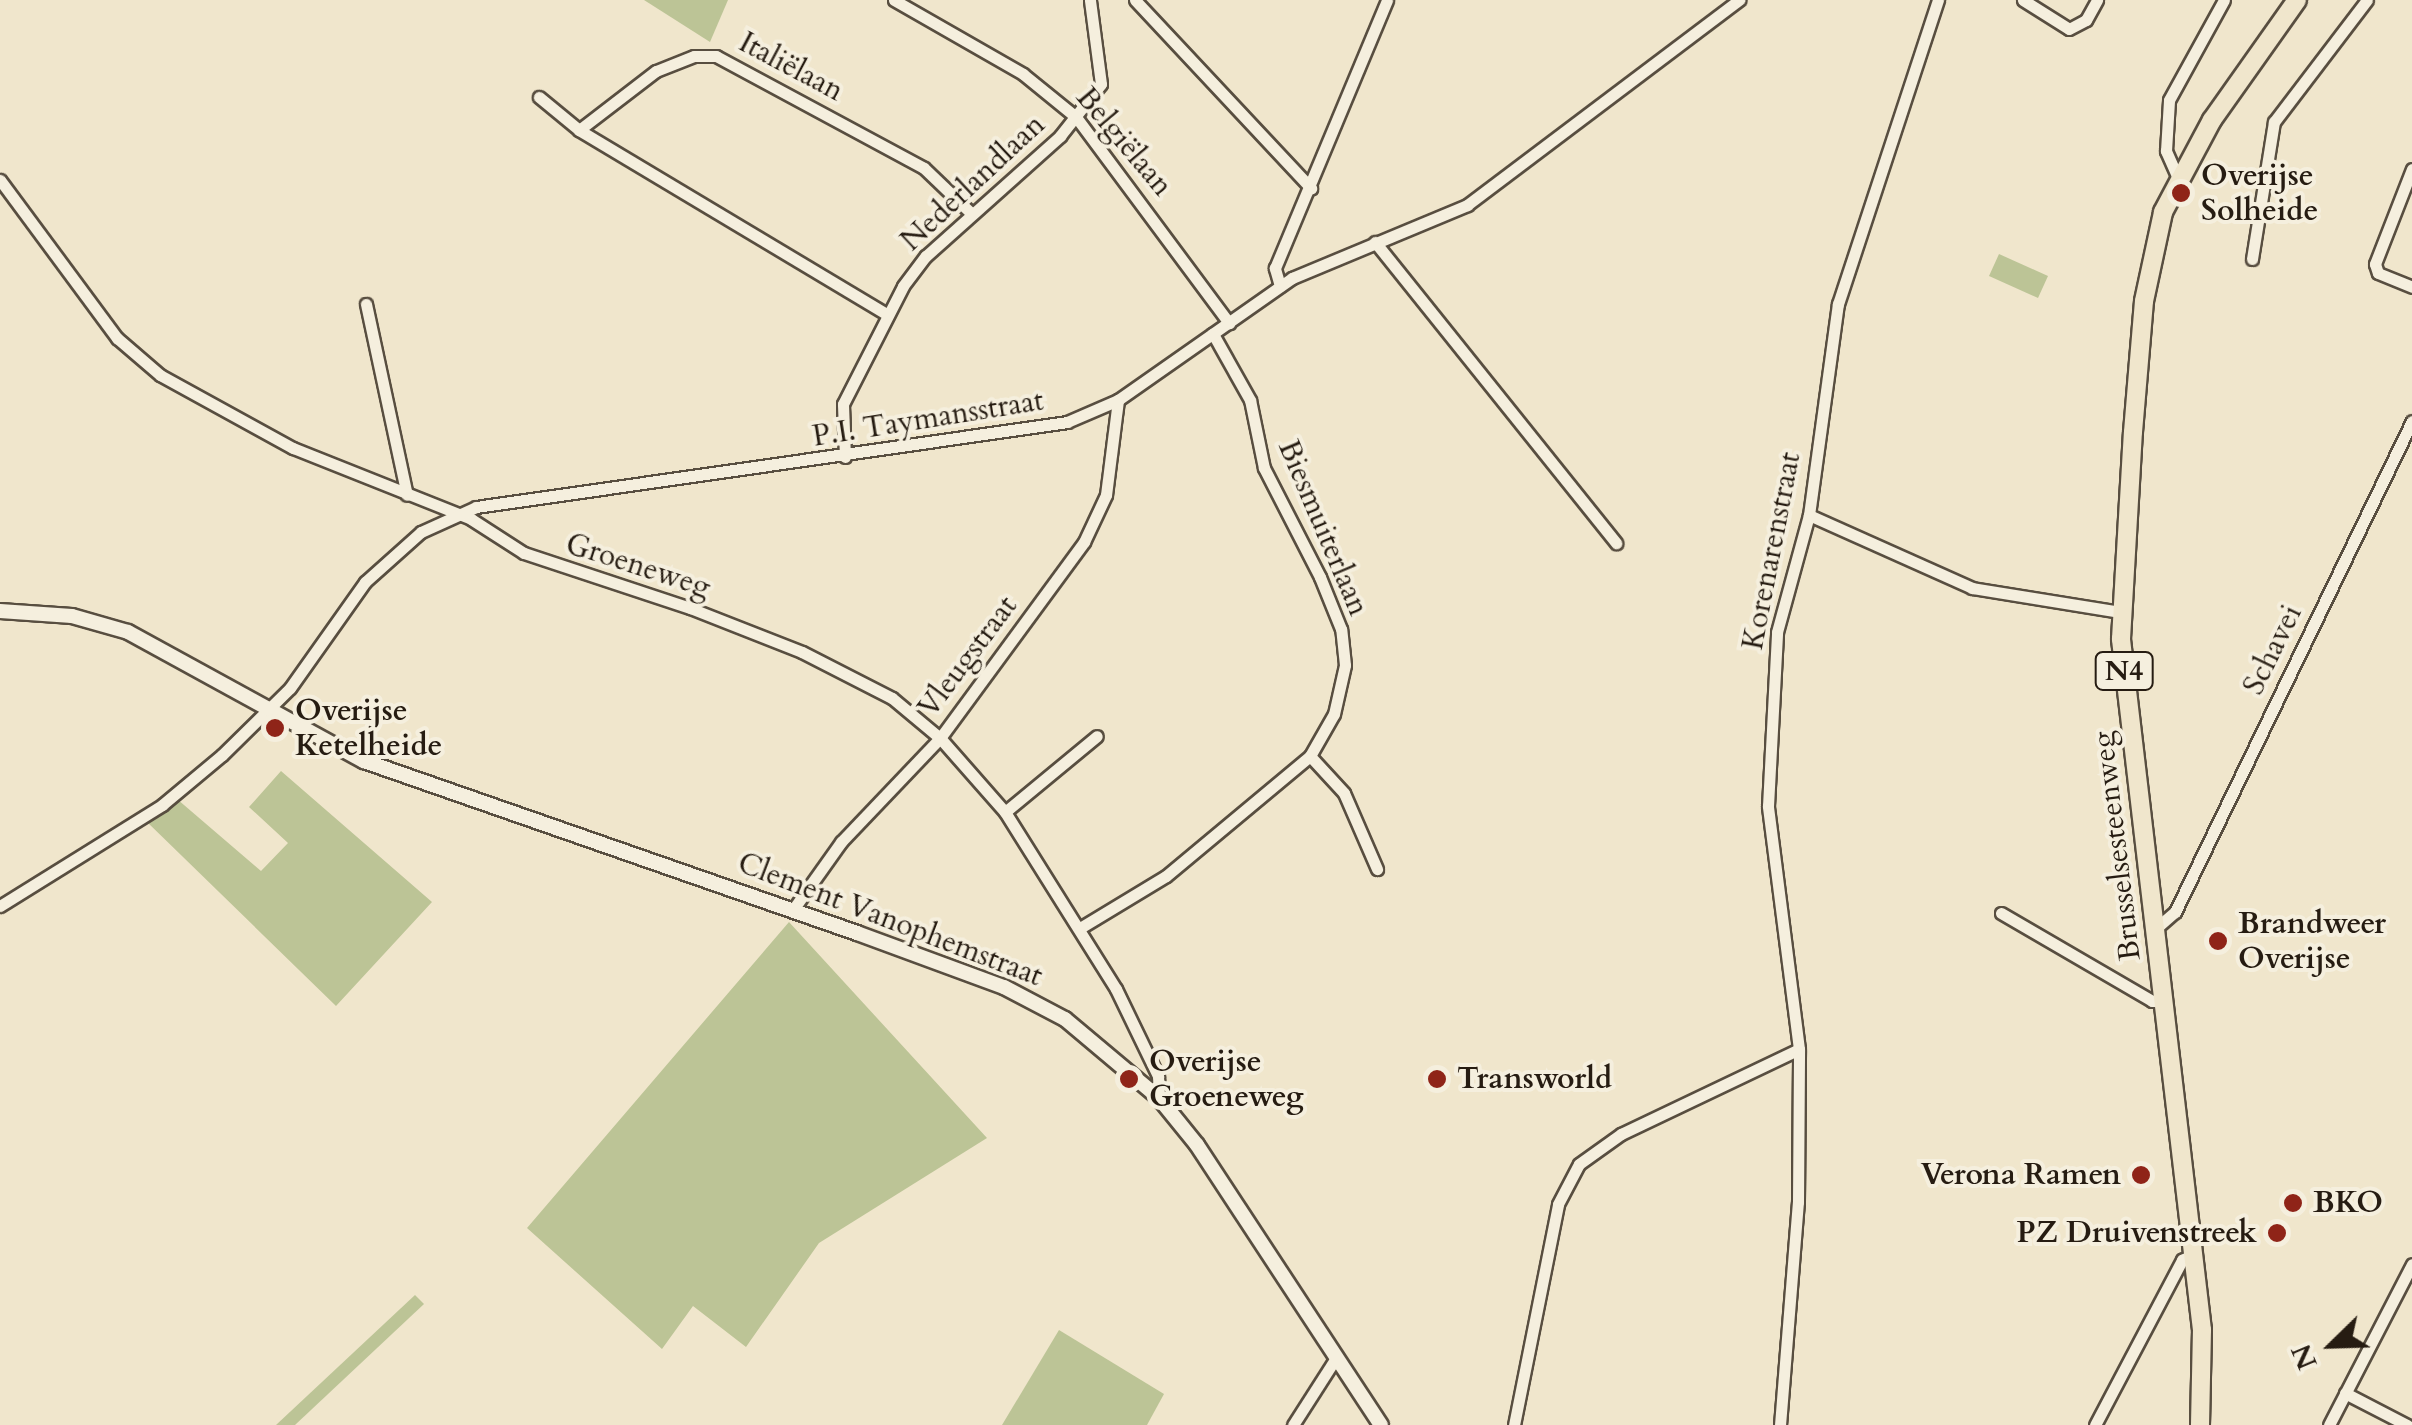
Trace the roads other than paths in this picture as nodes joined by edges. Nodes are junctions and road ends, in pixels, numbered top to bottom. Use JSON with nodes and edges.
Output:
{"nodes":[{"id":1,"x":894,"y":0,"type":"edge"},
{"id":2,"x":1090,"y":0,"type":"edge"},
{"id":3,"x":1135,"y":0,"type":"edge"},
{"id":4,"x":1387,"y":0,"type":"edge"},
{"id":5,"x":1738,"y":0,"type":"edge"},
{"id":6,"x":1938,"y":0,"type":"edge"},
{"id":7,"x":2022,"y":0,"type":"edge"},
{"id":8,"x":2097,"y":0,"type":"edge"},
{"id":9,"x":2224,"y":0,"type":"edge"},
{"id":10,"x":2297,"y":0,"type":"edge"},
{"id":11,"x":2367,"y":0,"type":"edge"},
{"id":12,"x":540,"y":97,"type":"dead end"},
{"id":13,"x":1076,"y":117,"type":"junction"},
{"id":14,"x":579,"y":130,"type":"junction"},
{"id":15,"x":2412,"y":169,"type":"edge"},
{"id":16,"x":2178,"y":178,"type":"junction"},
{"id":17,"x":0,"y":180,"type":"edge"},
{"id":18,"x":1311,"y":188,"type":"junction"},
{"id":19,"x":972,"y":214,"type":"junction"},
{"id":20,"x":1374,"y":242,"type":"junction"},
{"id":21,"x":2252,"y":260,"type":"dead end"},
{"id":22,"x":1280,"y":286,"type":"junction"},
{"id":23,"x":2412,"y":288,"type":"edge"},
{"id":24,"x":366,"y":304,"type":"dead end"},
{"id":25,"x":887,"y":314,"type":"junction"},
{"id":26,"x":1229,"y":323,"type":"junction"},
{"id":27,"x":1212,"y":334,"type":"junction"},
{"id":28,"x":1118,"y":400,"type":"junction"},
{"id":29,"x":2412,"y":421,"type":"edge"},
{"id":30,"x":845,"y":458,"type":"junction"},
{"id":31,"x":406,"y":495,"type":"junction"},
{"id":32,"x":1810,"y":514,"type":"junction"},
{"id":33,"x":454,"y":515,"type":"junction"},
{"id":34,"x":1616,"y":542,"type":"dead end"},
{"id":35,"x":0,"y":610,"type":"edge"},
{"id":36,"x":2121,"y":612,"type":"junction"},
{"id":37,"x":269,"y":708,"type":"junction"},
{"id":38,"x":1098,"y":736,"type":"dead end"},
{"id":39,"x":940,"y":738,"type":"junction"},
{"id":40,"x":1310,"y":756,"type":"junction"},
{"id":41,"x":1005,"y":812,"type":"junction"},
{"id":42,"x":1377,"y":869,"type":"dead end"},
{"id":43,"x":2179,"y":901,"type":"junction"},
{"id":44,"x":0,"y":906,"type":"edge"},
{"id":45,"x":2152,"y":908,"type":"junction"},
{"id":46,"x":792,"y":911,"type":"junction"},
{"id":47,"x":2001,"y":913,"type":"dead end"},
{"id":48,"x":1080,"y":928,"type":"junction"},
{"id":49,"x":2154,"y":930,"type":"junction"},
{"id":50,"x":2163,"y":1001,"type":"junction"},
{"id":51,"x":1799,"y":1049,"type":"junction"},
{"id":52,"x":1159,"y":1098,"type":"junction"},
{"id":53,"x":2194,"y":1254,"type":"junction"},
{"id":54,"x":2412,"y":1264,"type":"edge"},
{"id":55,"x":1334,"y":1360,"type":"junction"},
{"id":56,"x":2345,"y":1393,"type":"junction"},
{"id":57,"x":1293,"y":1425,"type":"edge"},
{"id":58,"x":1381,"y":1425,"type":"edge"},
{"id":59,"x":1514,"y":1425,"type":"edge"},
{"id":60,"x":1780,"y":1425,"type":"edge"},
{"id":61,"x":2095,"y":1425,"type":"edge"},
{"id":62,"x":2200,"y":1425,"type":"edge"},
{"id":63,"x":2329,"y":1425,"type":"edge"},
{"id":64,"x":2407,"y":1425,"type":"edge"}],
"edges":[{"from":1,"to":13,"type":"street","name":"Belgiëlaan"},
{"from":2,"to":13,"type":"street","name":"Nederlandlaan"},
{"from":3,"to":18,"type":"street"},
{"from":4,"to":18,"type":"street"},
{"from":5,"to":20,"type":"street","name":"P.I. Taymansstraat"},
{"from":6,"to":32,"type":"street","name":"Korenarenstraat"},
{"from":7,"to":8,"type":"street"},
{"from":9,"to":16,"type":"street"},
{"from":10,"to":16,"type":"main road","name":"Brusselsesteenweg","number":"N4"},
{"from":11,"to":21,"type":"street"},
{"from":12,"to":14,"type":"street"},
{"from":13,"to":19,"type":"street","name":"Nederlandlaan"},
{"from":13,"to":26,"type":"street","name":"Belgiëlaan"},
{"from":14,"to":19,"type":"street","name":"Italiëlaan"},
{"from":14,"to":25,"type":"street"},
{"from":15,"to":23,"type":"street"},
{"from":16,"to":36,"type":"main road","name":"Brusselsesteenweg","number":"N4"},
{"from":17,"to":31,"type":"street","name":"Groeneweg"},
{"from":18,"to":22,"type":"street"},
{"from":19,"to":25,"type":"street","name":"Nederlandlaan"},
{"from":20,"to":22,"type":"street","name":"P.I. Taymansstraat"},
{"from":20,"to":34,"type":"street"},
{"from":22,"to":26,"type":"street","name":"P.I. Taymansstraat"},
{"from":24,"to":31,"type":"street"},
{"from":25,"to":30,"type":"street","name":"Nederlandlaan"},
{"from":26,"to":27,"type":"street","name":"P.I. Taymansstraat"},
{"from":27,"to":28,"type":"street","name":"P.I. Taymansstraat"},
{"from":27,"to":40,"type":"street","name":"Biesmuiterlaan"},
{"from":28,"to":30,"type":"street","name":"P.I. Taymansstraat"},
{"from":28,"to":39,"type":"street","name":"Vleugstraat"},
{"from":29,"to":43,"type":"street","name":"Schavei"},
{"from":30,"to":33,"type":"street","name":"P.I. Taymansstraat"},
{"from":31,"to":33,"type":"street","name":"Groeneweg"},
{"from":32,"to":36,"type":"street"},
{"from":32,"to":51,"type":"street","name":"Korenarenstraat"},
{"from":33,"to":37,"type":"street","name":"P.I. Taymansstraat"},
{"from":33,"to":39,"type":"street","name":"Groeneweg"},
{"from":35,"to":37,"type":"street","name":"Clement Vanophemstraat"},
{"from":36,"to":45,"type":"main road","name":"Brusselsesteenweg","number":"N4"},
{"from":37,"to":44,"type":"street","name":"P.I. Taymansstraat"},
{"from":37,"to":46,"type":"street","name":"Clement Vanophemstraat"},
{"from":38,"to":41,"type":"street"},
{"from":39,"to":41,"type":"street","name":"Groeneweg"},
{"from":39,"to":46,"type":"street","name":"Vleugstraat"},
{"from":40,"to":42,"type":"street"},
{"from":40,"to":48,"type":"street","name":"Biesmuiterlaan"},
{"from":41,"to":48,"type":"street","name":"Groeneweg"},
{"from":43,"to":45,"type":"street"},
{"from":43,"to":49,"type":"street","name":"Schavei"},
{"from":45,"to":49,"type":"main road","name":"Brusselsesteenweg","number":"N4"},
{"from":46,"to":52,"type":"street","name":"Clement Vanophemstraat"},
{"from":47,"to":50,"type":"street"},
{"from":48,"to":52,"type":"street","name":"Groeneweg"},
{"from":49,"to":50,"type":"main road","name":"Brusselsesteenweg","number":"N4"},
{"from":50,"to":53,"type":"main road","name":"Brusselsesteenweg","number":"N4"},
{"from":51,"to":59,"type":"street"},
{"from":51,"to":60,"type":"street","name":"Korenarenstraat"},
{"from":52,"to":55,"type":"street","name":"Clement Vanophemstraat"},
{"from":53,"to":61,"type":"street"},
{"from":53,"to":62,"type":"main road","name":"Brusselsesteenweg","number":"N4"},
{"from":54,"to":56,"type":"street"},
{"from":55,"to":57,"type":"street"},
{"from":55,"to":58,"type":"street","name":"Clement Vanophemstraat"},
{"from":56,"to":63,"type":"street"},
{"from":56,"to":64,"type":"street"}]}
